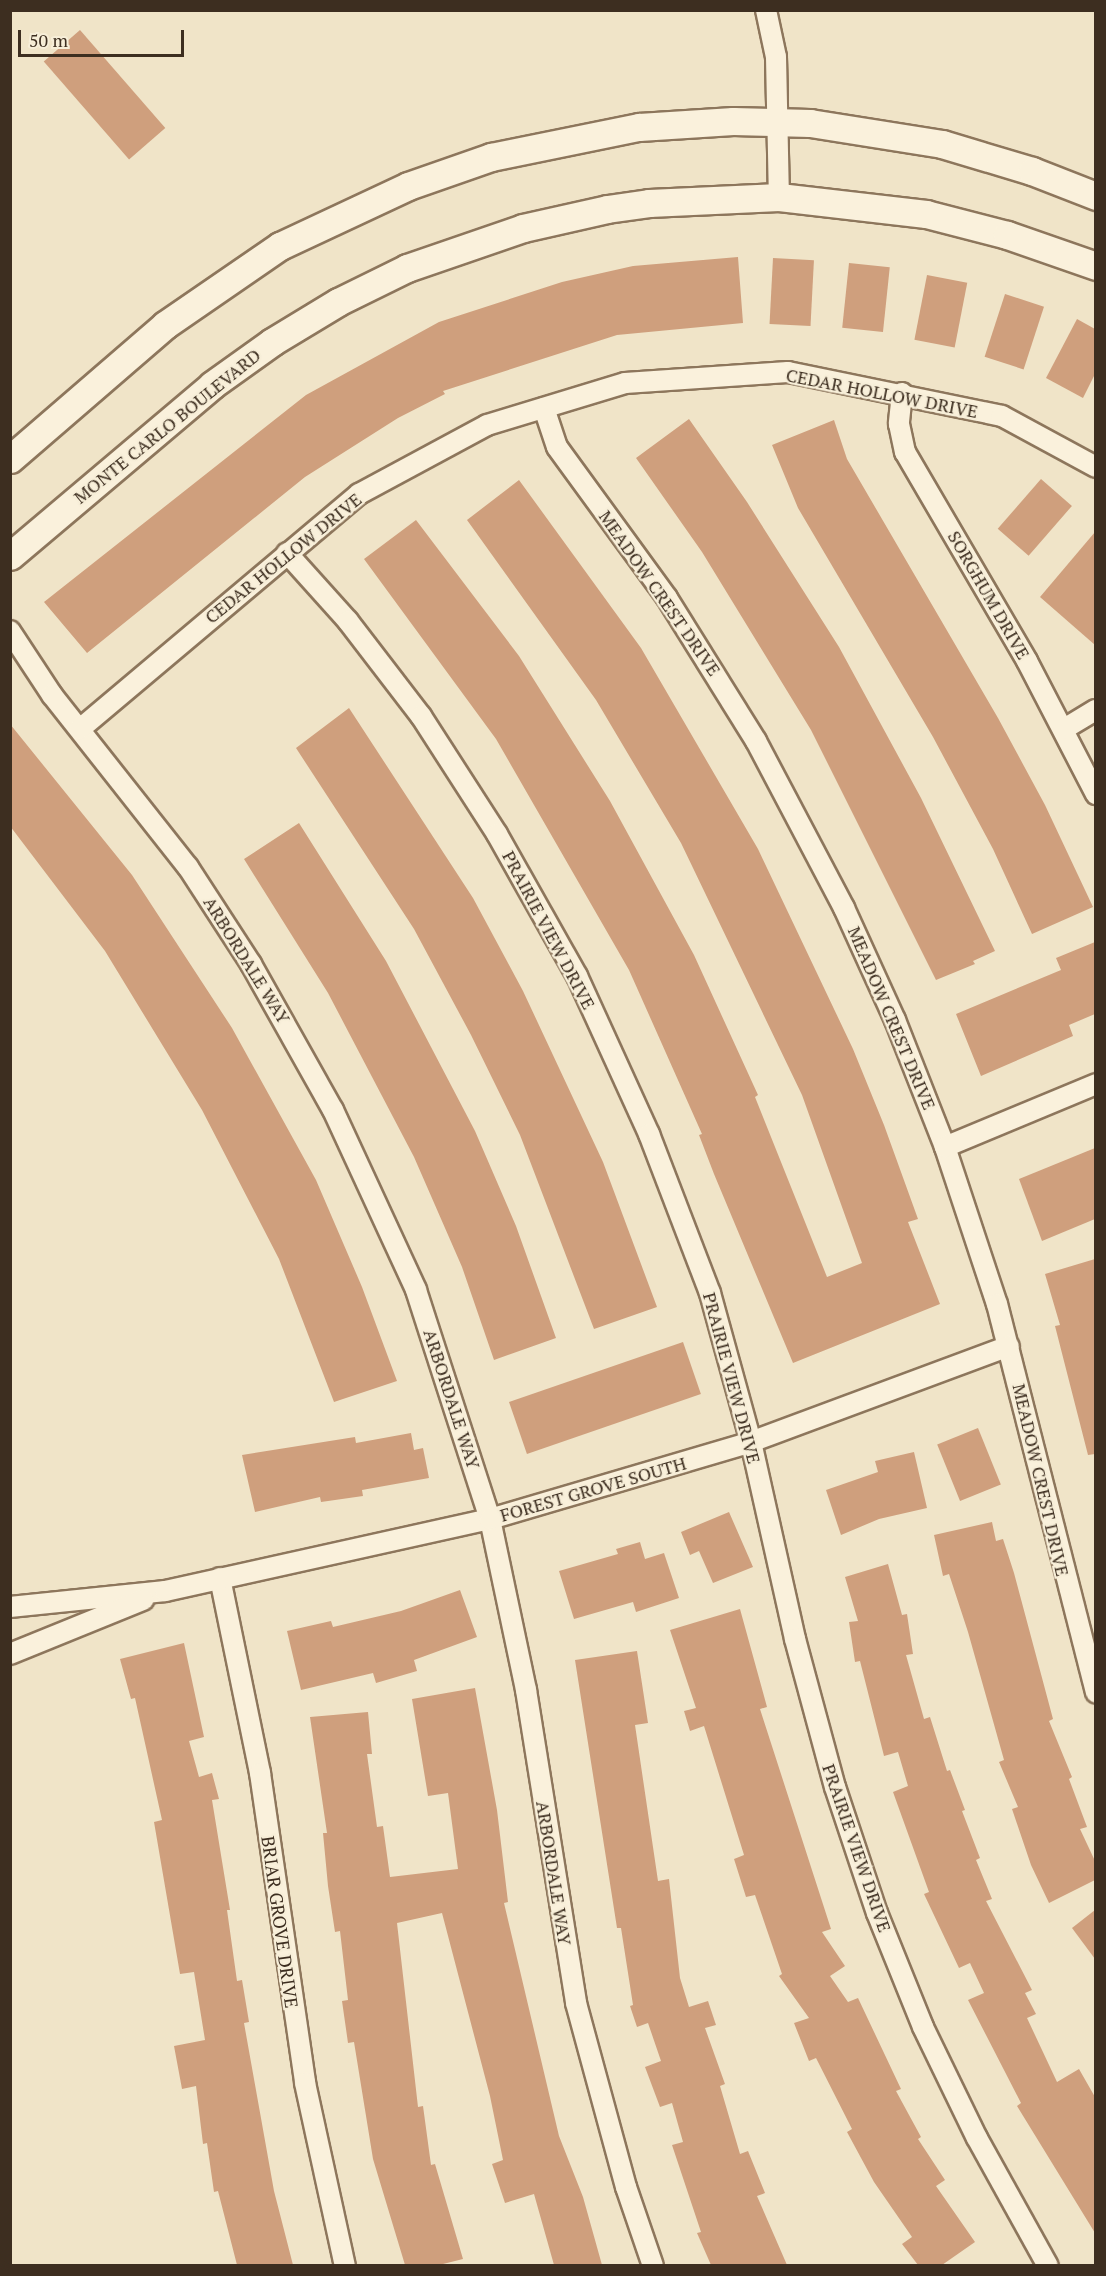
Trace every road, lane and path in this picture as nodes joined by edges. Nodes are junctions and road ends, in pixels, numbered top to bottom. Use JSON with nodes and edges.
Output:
{"nodes":[{"id":1,"x":766,"y":10,"type":"edge"},
{"id":2,"x":780,"y":121,"type":"junction"},
{"id":3,"x":1095,"y":196,"type":"edge"},
{"id":4,"x":779,"y":197,"type":"junction"},
{"id":5,"x":1095,"y":266,"type":"edge"},
{"id":6,"x":902,"y":393,"type":"junction"},
{"id":7,"x":544,"y":408,"type":"junction"},
{"id":8,"x":10,"y":459,"type":"edge"},
{"id":9,"x":1095,"y":467,"type":"edge"},
{"id":10,"x":286,"y":553,"type":"junction"},
{"id":11,"x":10,"y":556,"type":"edge"},
{"id":12,"x":10,"y":631,"type":"edge"},
{"id":13,"x":1095,"y":710,"type":"edge"},
{"id":14,"x":80,"y":729,"type":"junction"},
{"id":15,"x":1064,"y":729,"type":"junction"},
{"id":16,"x":1095,"y":794,"type":"edge"},
{"id":17,"x":1095,"y":1083,"type":"edge"},
{"id":18,"x":945,"y":1147,"type":"junction"},
{"id":19,"x":1009,"y":1346,"type":"junction"},
{"id":20,"x":751,"y":1442,"type":"junction"},
{"id":21,"x":490,"y":1519,"type":"junction"},
{"id":22,"x":220,"y":1578,"type":"junction"},
{"id":23,"x":165,"y":1591,"type":"junction"},
{"id":24,"x":10,"y":1607,"type":"edge"},
{"id":25,"x":10,"y":1654,"type":"edge"},
{"id":26,"x":1095,"y":1693,"type":"edge"},
{"id":27,"x":345,"y":2265,"type":"edge"},
{"id":28,"x":653,"y":2265,"type":"edge"},
{"id":29,"x":1048,"y":2265,"type":"edge"}],
"edges":[{"from":1,"to":2,"type":"street"},
{"from":2,"to":3,"type":"main road"},
{"from":2,"to":4,"type":"street"},
{"from":2,"to":8,"type":"main road"},
{"from":4,"to":5,"type":"main road","name":"MONTE CARLO BOULEVARD"},
{"from":4,"to":11,"type":"main road","name":"MONTE CARLO BOULEVARD"},
{"from":6,"to":7,"type":"street","name":"CEDAR HOLLOW DRIVE"},
{"from":6,"to":9,"type":"street","name":"CEDAR HOLLOW DRIVE"},
{"from":6,"to":15,"type":"street","name":"SORGHUM DRIVE"},
{"from":7,"to":10,"type":"street","name":"CEDAR HOLLOW DRIVE"},
{"from":7,"to":18,"type":"street","name":"MEADOW CREST DRIVE"},
{"from":10,"to":14,"type":"street","name":"CEDAR HOLLOW DRIVE"},
{"from":10,"to":20,"type":"street","name":"PRAIRIE VIEW DRIVE"},
{"from":12,"to":14,"type":"street","name":"ARBORDALE WAY"},
{"from":13,"to":15,"type":"street"},
{"from":14,"to":21,"type":"street","name":"ARBORDALE WAY"},
{"from":15,"to":16,"type":"street","name":"SORGHUM DRIVE"},
{"from":17,"to":18,"type":"street"},
{"from":18,"to":19,"type":"street","name":"MEADOW CREST DRIVE"},
{"from":19,"to":20,"type":"street","name":"FOREST GROVE SOUTH"},
{"from":19,"to":26,"type":"street","name":"MEADOW CREST DRIVE"},
{"from":20,"to":21,"type":"street","name":"FOREST GROVE SOUTH"},
{"from":20,"to":29,"type":"street","name":"PRAIRIE VIEW DRIVE"},
{"from":21,"to":22,"type":"street","name":"FOREST GROVE SOUTH"},
{"from":21,"to":28,"type":"street","name":"ARBORDALE WAY"},
{"from":22,"to":23,"type":"street","name":"FOREST GROVE SOUTH"},
{"from":22,"to":27,"type":"street","name":"BRIAR GROVE DRIVE"},
{"from":23,"to":24,"type":"street","name":"FOREST GROVE SOUTH"},
{"from":23,"to":25,"type":"street","name":"FOREST GROVE SOUTH"}]}
